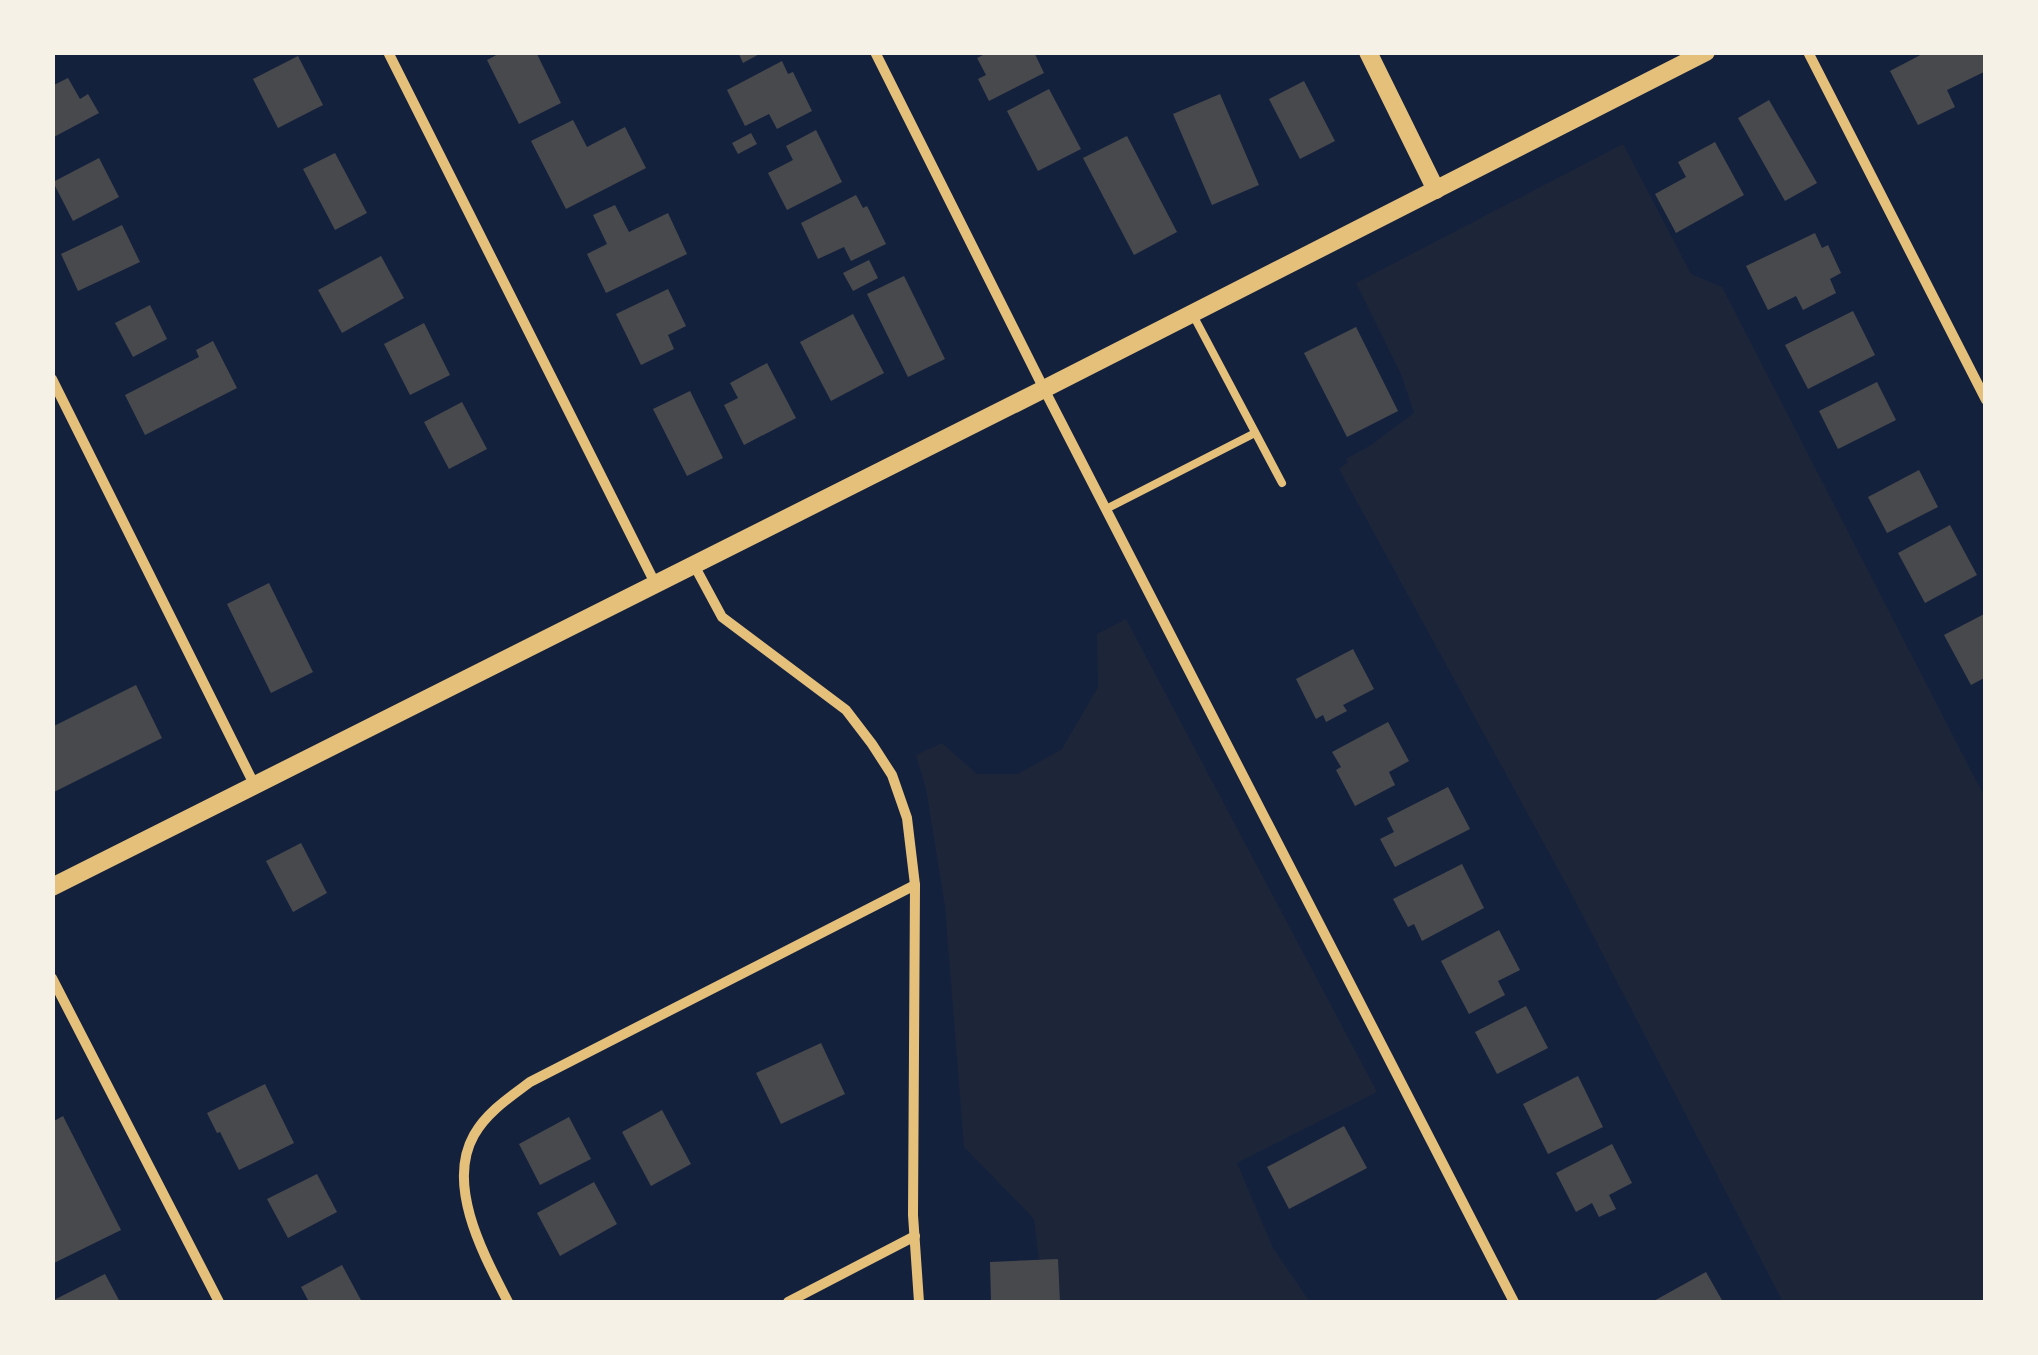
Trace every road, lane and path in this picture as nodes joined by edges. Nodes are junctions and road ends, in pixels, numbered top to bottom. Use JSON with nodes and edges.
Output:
{"nodes":[{"id":1,"x":388,"y":52,"type":"edge"},
{"id":2,"x":875,"y":52,"type":"edge"},
{"id":3,"x":1368,"y":52,"type":"edge"},
{"id":4,"x":1706,"y":52,"type":"edge"},
{"id":5,"x":1808,"y":52,"type":"edge"},
{"id":6,"x":1436,"y":190,"type":"junction"},
{"id":7,"x":1192,"y":313,"type":"junction"},
{"id":8,"x":52,"y":379,"type":"edge"},
{"id":9,"x":1044,"y":389,"type":"junction"},
{"id":10,"x":1986,"y":400,"type":"edge"},
{"id":11,"x":1255,"y":433,"type":"junction"},
{"id":12,"x":1282,"y":484,"type":"dead end"},
{"id":13,"x":1106,"y":510,"type":"junction"},
{"id":14,"x":694,"y":565,"type":"junction"},
{"id":15,"x":656,"y":585,"type":"junction"},
{"id":16,"x":256,"y":786,"type":"junction"},
{"id":17,"x":915,"y":885,"type":"junction"},
{"id":18,"x":52,"y":887,"type":"edge"},
{"id":19,"x":52,"y":978,"type":"edge"},
{"id":20,"x":915,"y":1236,"type":"junction"},
{"id":21,"x":219,"y":1302,"type":"edge"},
{"id":22,"x":508,"y":1302,"type":"edge"},
{"id":23,"x":788,"y":1302,"type":"edge"},
{"id":24,"x":919,"y":1302,"type":"edge"},
{"id":25,"x":1514,"y":1302,"type":"edge"}],
"edges":[{"from":1,"to":15,"type":"street"},
{"from":2,"to":9,"type":"street"},
{"from":3,"to":6,"type":"street"},
{"from":4,"to":6,"type":"street"},
{"from":5,"to":10,"type":"street"},
{"from":6,"to":7,"type":"street"},
{"from":7,"to":9,"type":"street"},
{"from":7,"to":11,"type":"lane"},
{"from":8,"to":16,"type":"street"},
{"from":9,"to":13,"type":"street"},
{"from":9,"to":14,"type":"street"},
{"from":11,"to":12,"type":"lane"},
{"from":11,"to":13,"type":"lane"},
{"from":13,"to":25,"type":"street"},
{"from":14,"to":15,"type":"street"},
{"from":14,"to":17,"type":"street"},
{"from":15,"to":16,"type":"street"},
{"from":16,"to":18,"type":"street"},
{"from":17,"to":20,"type":"street"},
{"from":17,"to":22,"type":"street"},
{"from":19,"to":21,"type":"street"},
{"from":20,"to":23,"type":"street"},
{"from":20,"to":24,"type":"street"}]}
